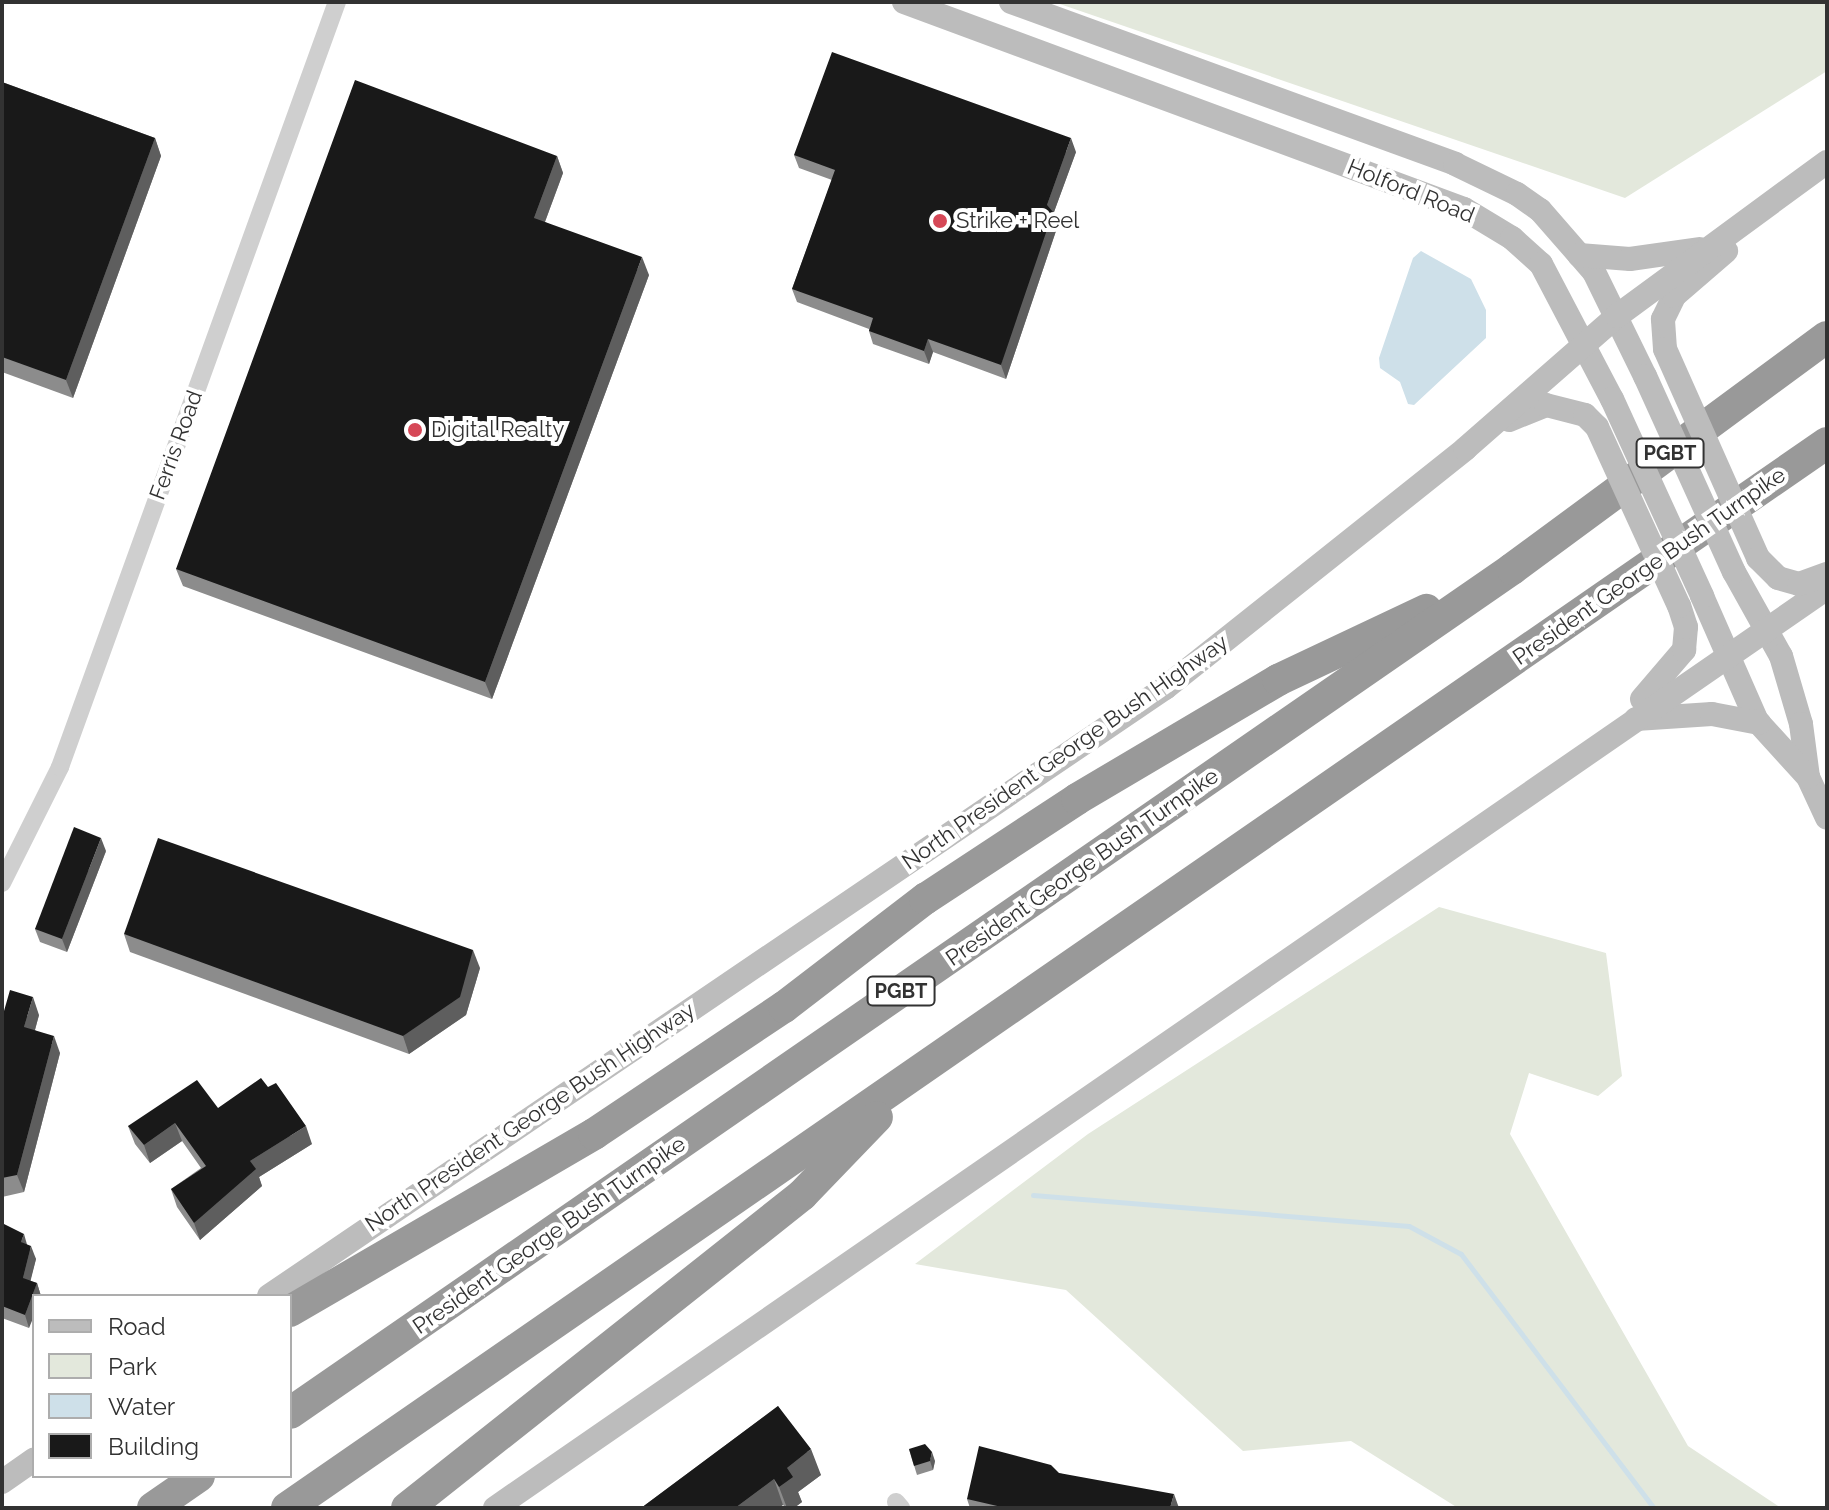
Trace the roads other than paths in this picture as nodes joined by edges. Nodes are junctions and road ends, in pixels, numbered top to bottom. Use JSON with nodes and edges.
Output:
{"nodes":[{"id":1,"x":337,"y":2,"type":"edge"},
{"id":2,"x":904,"y":2,"type":"edge"},
{"id":3,"x":1011,"y":2,"type":"edge"},
{"id":4,"x":1827,"y":162,"type":"edge"},
{"id":5,"x":1768,"y":200,"type":"junction"},
{"id":6,"x":1705,"y":248,"type":"junction"},
{"id":7,"x":1579,"y":255,"type":"junction"},
{"id":8,"x":1617,"y":316,"type":"junction"},
{"id":9,"x":1827,"y":337,"type":"edge"},
{"id":10,"x":1587,"y":343,"type":"junction"},
{"id":11,"x":1476,"y":438,"type":"junction"},
{"id":12,"x":1827,"y":443,"type":"edge"},
{"id":13,"x":1512,"y":569,"type":"junction"},
{"id":14,"x":1827,"y":574,"type":"edge"},
{"id":15,"x":1827,"y":588,"type":"edge"},
{"id":16,"x":1764,"y":629,"type":"junction"},
{"id":17,"x":1730,"y":651,"type":"junction"},
{"id":18,"x":1634,"y":719,"type":"junction"},
{"id":19,"x":1759,"y":723,"type":"junction"},
{"id":20,"x":1595,"y":746,"type":"junction"},
{"id":21,"x":1808,"y":777,"type":"junction"},
{"id":22,"x":1827,"y":818,"type":"edge"},
{"id":23,"x":2,"y":883,"type":"edge"},
{"id":24,"x":928,"y":1064,"type":"junction"},
{"id":25,"x":272,"y":1294,"type":"edge"},
{"id":26,"x":292,"y":1310,"type":"edge"},
{"id":27,"x":292,"y":1412,"type":"edge"},
{"id":28,"x":32,"y":1461,"type":"edge"},
{"id":29,"x":196,"y":1478,"type":"edge"},
{"id":30,"x":2,"y":1482,"type":"edge"},
{"id":31,"x":153,"y":1508,"type":"edge"},
{"id":32,"x":287,"y":1508,"type":"edge"},
{"id":33,"x":407,"y":1508,"type":"edge"},
{"id":34,"x":495,"y":1508,"type":"edge"}],
"edges":[{"from":1,"to":23,"type":"street","name":"Ferris Road"},
{"from":2,"to":10,"type":"main road","name":"Holford Road"},
{"from":3,"to":7,"type":"main road","name":"Holford Road"},
{"from":4,"to":5,"type":"main road","name":"North President George Bush Highway"},
{"from":5,"to":6,"type":"main road","name":"North President George Bush Highway"},
{"from":5,"to":14,"type":"main road","bridge":true},
{"from":6,"to":7,"type":"main road"},
{"from":6,"to":8,"type":"main road","name":"North President George Bush Highway"},
{"from":7,"to":8,"type":"main road","name":"Holford Road"},
{"from":8,"to":10,"type":"main road","name":"North President George Bush Highway"},
{"from":8,"to":16,"type":"main road","name":"Holford Road","bridge":true},
{"from":9,"to":13,"type":"highway","name":"President George Bush Turnpike","number":"PGBT"},
{"from":10,"to":11,"type":"main road","name":"North President George Bush Highway"},
{"from":10,"to":17,"type":"main road","name":"Holford Road","bridge":true},
{"from":11,"to":20,"type":"main road","bridge":true},
{"from":11,"to":25,"type":"main road","name":"North President George Bush Highway"},
{"from":12,"to":24,"type":"highway","name":"President George Bush Turnpike"},
{"from":13,"to":26,"type":"highway"},
{"from":13,"to":27,"type":"highway","name":"President George Bush Turnpike","number":"PGBT"},
{"from":15,"to":16,"type":"main road"},
{"from":16,"to":17,"type":"main road"},
{"from":16,"to":21,"type":"main road","name":"Holford Road"},
{"from":17,"to":18,"type":"main road"},
{"from":17,"to":19,"type":"main road","name":"Holford Road"},
{"from":18,"to":19,"type":"main road"},
{"from":18,"to":20,"type":"main road"},
{"from":19,"to":21,"type":"main road","name":"Holford Road"},
{"from":20,"to":34,"type":"main road"},
{"from":21,"to":22,"type":"main road","name":"Holford Road"},
{"from":24,"to":32,"type":"highway","name":"President George Bush Turnpike"},
{"from":24,"to":33,"type":"highway"},
{"from":28,"to":30,"type":"main road"},
{"from":29,"to":31,"type":"highway"}]}
